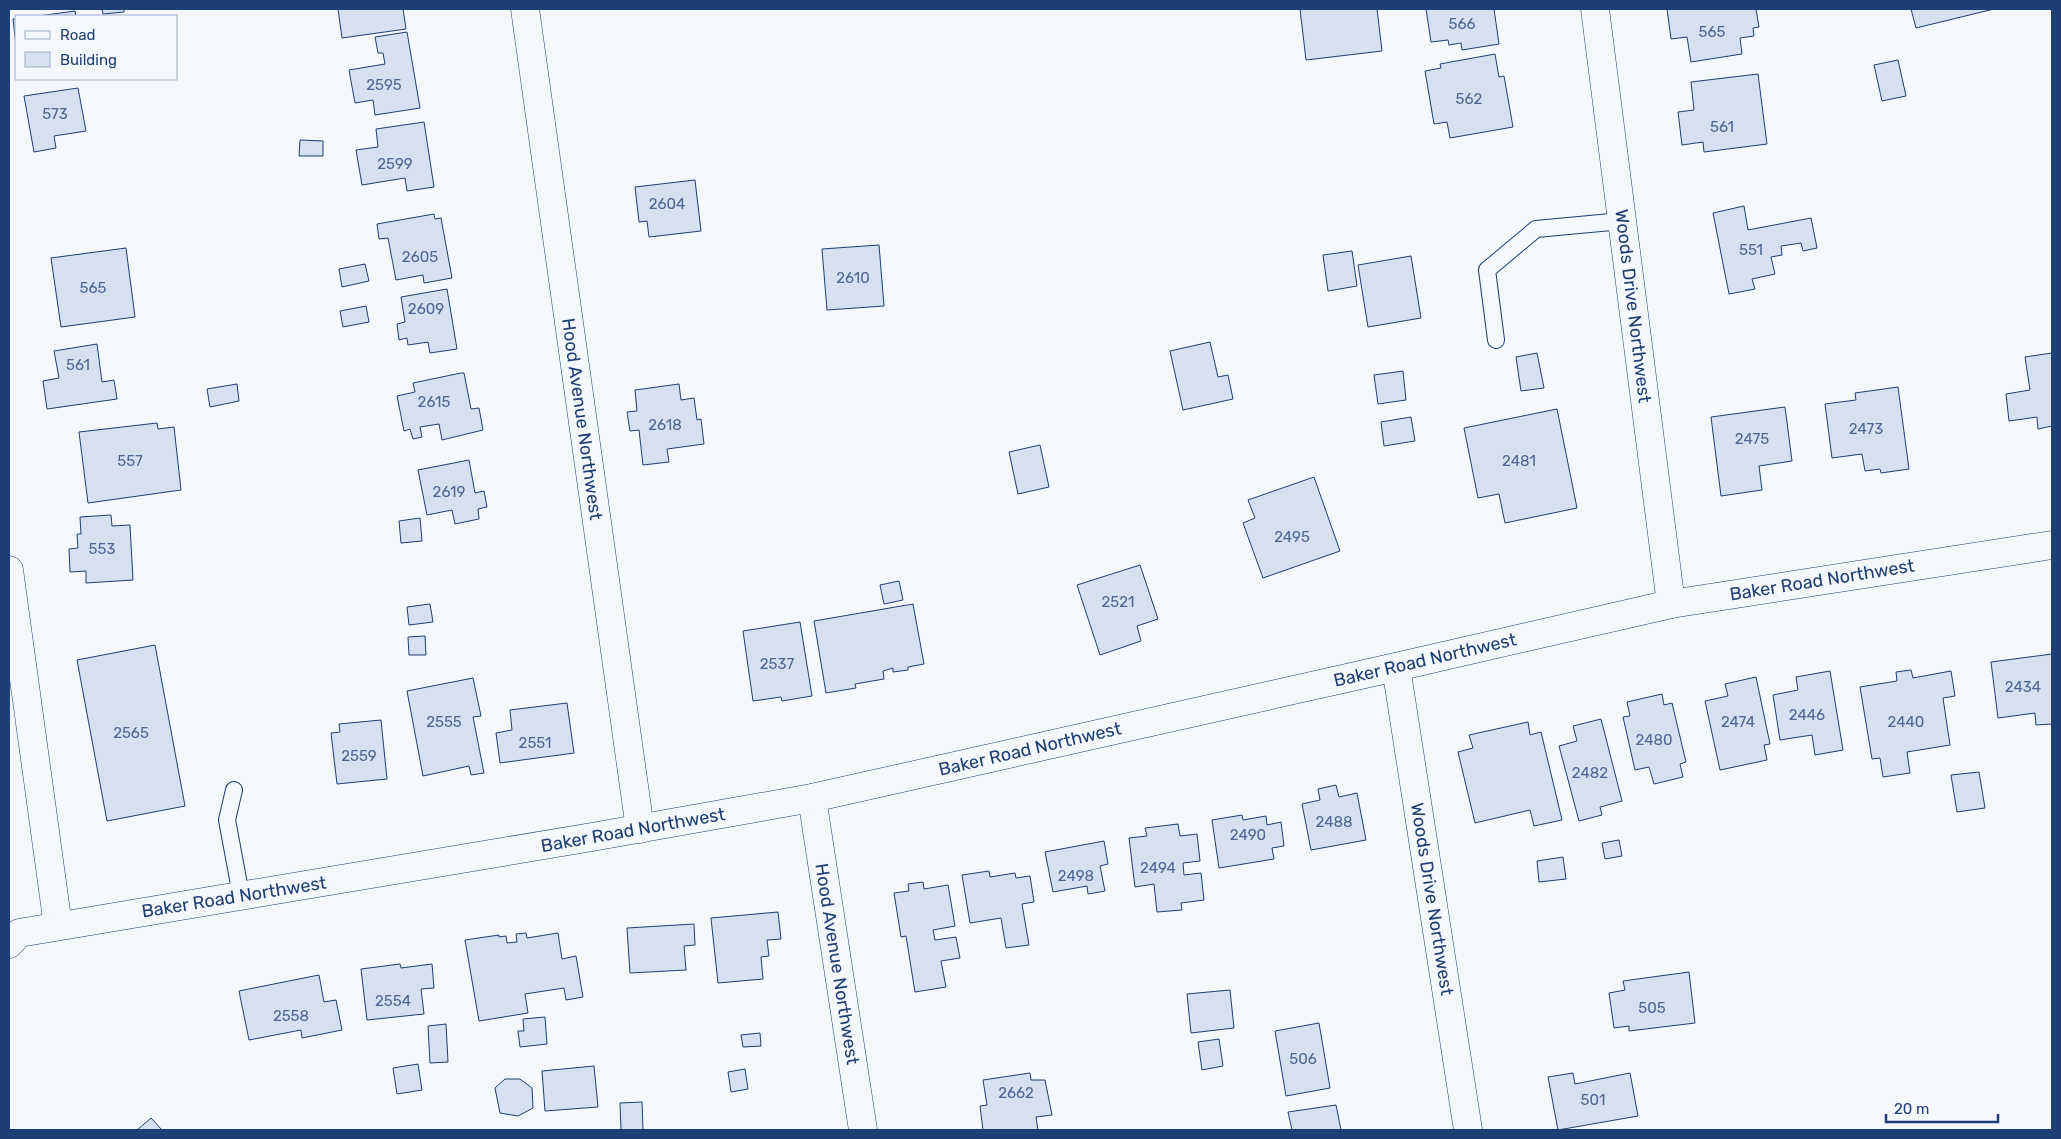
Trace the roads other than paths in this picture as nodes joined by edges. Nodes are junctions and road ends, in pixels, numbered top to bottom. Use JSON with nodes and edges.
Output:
{"nodes":[{"id":1,"x":525,"y":9,"type":"edge"},
{"id":2,"x":1595,"y":9,"type":"edge"},
{"id":3,"x":1622,"y":221,"type":"junction"},
{"id":4,"x":1496,"y":340,"type":"dead end"},
{"id":5,"x":2052,"y":545,"type":"edge"},
{"id":6,"x":9,"y":570,"type":"edge"},
{"id":7,"x":1671,"y":604,"type":"junction"},
{"id":8,"x":1396,"y":667,"type":"junction"},
{"id":9,"x":234,"y":790,"type":"dead end"},
{"id":10,"x":812,"y":798,"type":"junction"},
{"id":11,"x":640,"y":829,"type":"junction"},
{"id":12,"x":241,"y":895,"type":"junction"},
{"id":13,"x":58,"y":926,"type":"junction"},
{"id":14,"x":9,"y":944,"type":"edge"},
{"id":15,"x":863,"y":1130,"type":"edge"},
{"id":16,"x":1468,"y":1130,"type":"edge"}],
"edges":[{"from":1,"to":11,"type":"street","name":"Hood Avenue Northwest"},
{"from":2,"to":3,"type":"street","name":"Woods Drive Northwest"},
{"from":3,"to":4,"type":"lane"},
{"from":3,"to":7,"type":"street","name":"Woods Drive Northwest"},
{"from":5,"to":7,"type":"street","name":"Baker Road Northwest"},
{"from":6,"to":13,"type":"street"},
{"from":7,"to":8,"type":"street","name":"Baker Road Northwest"},
{"from":8,"to":10,"type":"street","name":"Baker Road Northwest"},
{"from":8,"to":16,"type":"street","name":"Woods Drive Northwest"},
{"from":9,"to":12,"type":"lane"},
{"from":10,"to":11,"type":"street","name":"Baker Road Northwest"},
{"from":10,"to":15,"type":"street","name":"Hood Avenue Northwest"},
{"from":11,"to":12,"type":"street","name":"Baker Road Northwest"},
{"from":12,"to":13,"type":"street","name":"Baker Road Northwest"},
{"from":13,"to":14,"type":"street","name":"Baker Road Northwest"}]}
